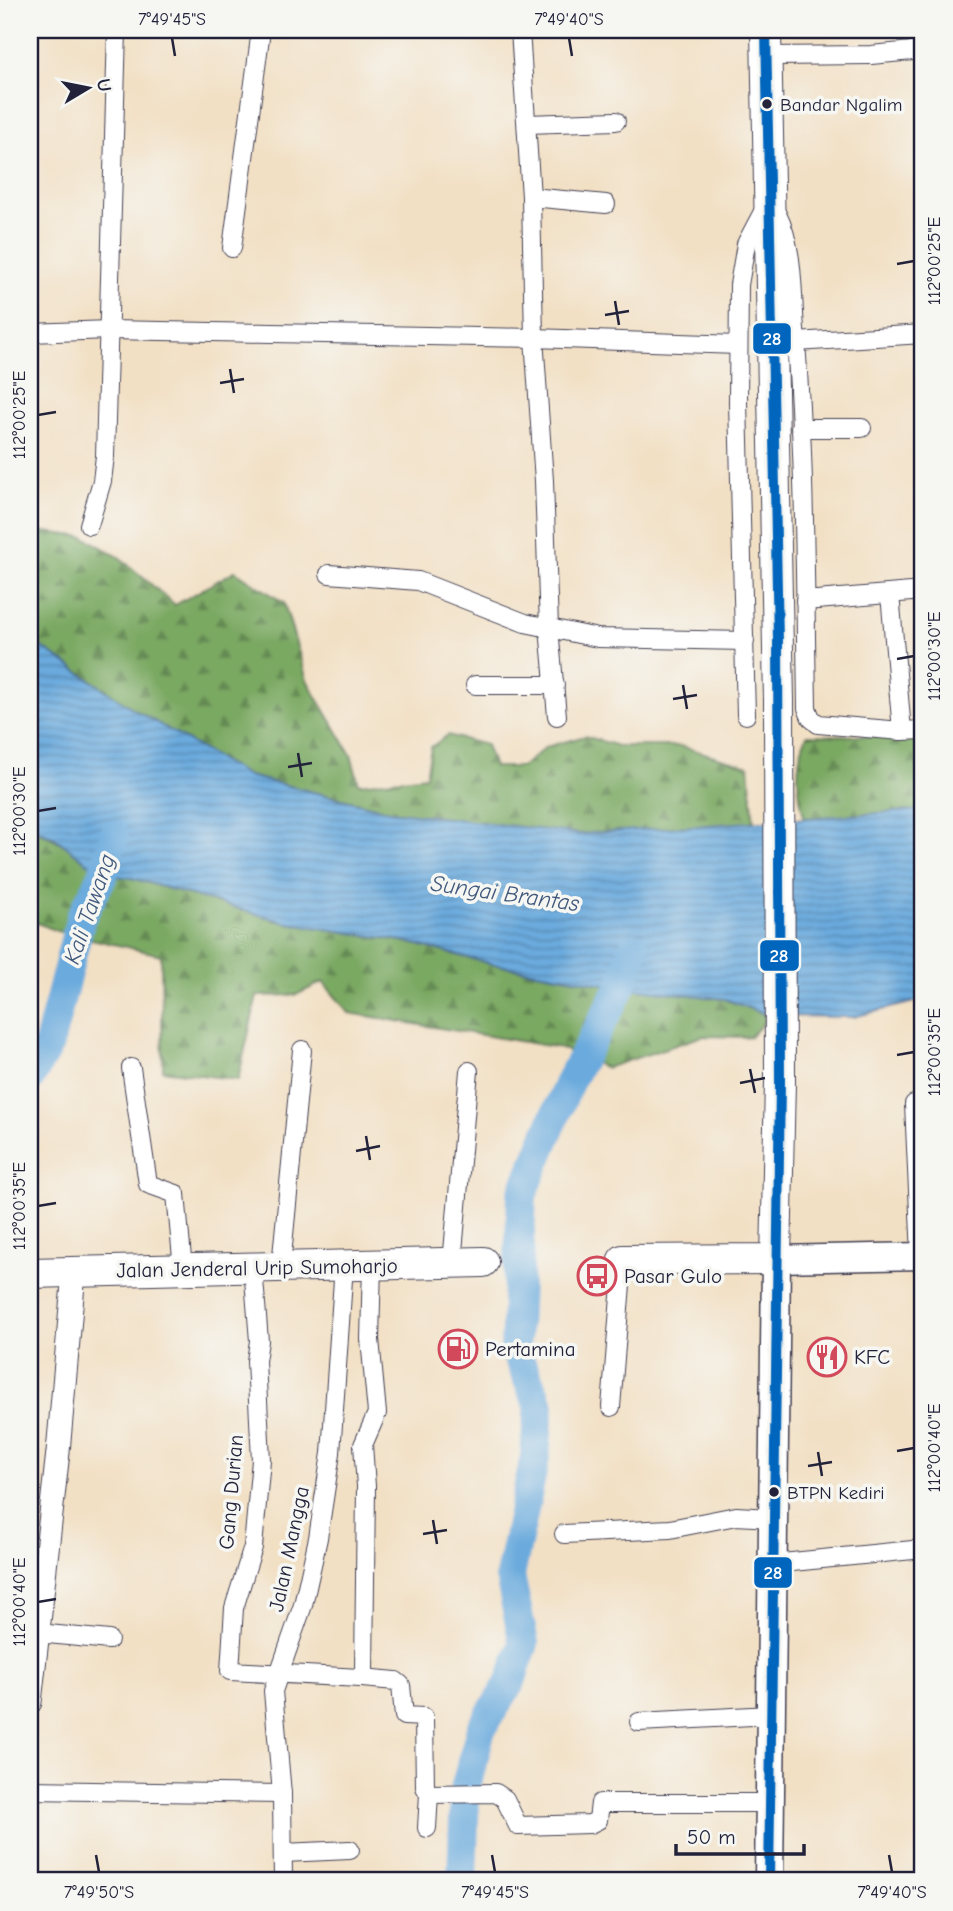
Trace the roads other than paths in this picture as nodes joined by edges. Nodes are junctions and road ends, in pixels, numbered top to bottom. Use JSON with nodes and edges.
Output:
{"nodes":[{"id":1,"x":117,"y":30,"type":"edge"},
{"id":2,"x":261,"y":30,"type":"edge"},
{"id":3,"x":520,"y":30,"type":"edge"},
{"id":4,"x":767,"y":43,"type":"edge"},
{"id":5,"x":923,"y":50,"type":"edge"},
{"id":6,"x":616,"y":121,"type":"dead end"},
{"id":7,"x":527,"y":124,"type":"junction"},
{"id":8,"x":531,"y":197,"type":"junction"},
{"id":9,"x":770,"y":198,"type":"junction"},
{"id":10,"x":606,"y":204,"type":"dead end"},
{"id":11,"x":232,"y":248,"type":"dead end"},
{"id":12,"x":109,"y":330,"type":"junction"},
{"id":13,"x":30,"y":333,"type":"edge"},
{"id":14,"x":923,"y":334,"type":"edge"},
{"id":15,"x":534,"y":338,"type":"junction"},
{"id":16,"x":796,"y":342,"type":"junction"},
{"id":17,"x":738,"y":345,"type":"junction"},
{"id":18,"x":800,"y":428,"type":"junction"},
{"id":19,"x":862,"y":428,"type":"dead end"},
{"id":20,"x":89,"y":525,"type":"dead end"},
{"id":21,"x":329,"y":574,"type":"dead end"},
{"id":22,"x":923,"y":591,"type":"edge"},
{"id":23,"x":890,"y":594,"type":"junction"},
{"id":24,"x":805,"y":601,"type":"junction"},
{"id":25,"x":549,"y":628,"type":"junction"},
{"id":26,"x":746,"y":641,"type":"junction"},
{"id":27,"x":475,"y":685,"type":"dead end"},
{"id":28,"x":555,"y":685,"type":"junction"},
{"id":29,"x":746,"y":715,"type":"dead end"},
{"id":30,"x":557,"y":716,"type":"dead end"},
{"id":31,"x":923,"y":730,"type":"edge"},
{"id":32,"x":902,"y":731,"type":"junction"},
{"id":33,"x":302,"y":1050,"type":"dead end"},
{"id":34,"x":131,"y":1068,"type":"dead end"},
{"id":35,"x":469,"y":1071,"type":"dead end"},
{"id":36,"x":914,"y":1104,"type":"dead end"},
{"id":37,"x":922,"y":1256,"type":"edge"},
{"id":38,"x":623,"y":1259,"type":"joint"},
{"id":39,"x":776,"y":1259,"type":"junction"},
{"id":40,"x":483,"y":1262,"type":"dead end"},
{"id":41,"x":452,"y":1263,"type":"junction"},
{"id":42,"x":358,"y":1265,"type":"junction"},
{"id":43,"x":267,"y":1267,"type":"junction"},
{"id":44,"x":183,"y":1269,"type":"junction"},
{"id":45,"x":30,"y":1273,"type":"edge"},
{"id":46,"x":74,"y":1273,"type":"junction"},
{"id":47,"x":611,"y":1407,"type":"dead end"},
{"id":48,"x":773,"y":1518,"type":"junction"},
{"id":49,"x":564,"y":1534,"type":"dead end"},
{"id":50,"x":923,"y":1549,"type":"edge"},
{"id":51,"x":772,"y":1564,"type":"junction"},
{"id":52,"x":38,"y":1633,"type":"junction"},
{"id":53,"x":108,"y":1640,"type":"dead end"},
{"id":54,"x":276,"y":1676,"type":"junction"},
{"id":55,"x":362,"y":1678,"type":"junction"},
{"id":56,"x":30,"y":1702,"type":"edge"},
{"id":57,"x":771,"y":1715,"type":"junction"},
{"id":58,"x":639,"y":1722,"type":"dead end"},
{"id":59,"x":30,"y":1790,"type":"edge"},
{"id":60,"x":282,"y":1794,"type":"junction"},
{"id":61,"x":429,"y":1794,"type":"junction"},
{"id":62,"x":769,"y":1803,"type":"junction"},
{"id":63,"x":427,"y":1828,"type":"dead end"},
{"id":64,"x":349,"y":1850,"type":"dead end"},
{"id":65,"x":283,"y":1853,"type":"junction"},
{"id":66,"x":284,"y":1881,"type":"edge"},
{"id":67,"x":769,"y":1881,"type":"edge"}],
"edges":[{"from":1,"to":12,"type":"street"},
{"from":2,"to":11,"type":"street"},
{"from":3,"to":7,"type":"street"},
{"from":4,"to":5,"type":"street"},
{"from":4,"to":9,"type":"highway"},
{"from":6,"to":7,"type":"street"},
{"from":7,"to":8,"type":"street"},
{"from":8,"to":10,"type":"street"},
{"from":8,"to":15,"type":"street"},
{"from":9,"to":16,"type":"street"},
{"from":9,"to":17,"type":"street"},
{"from":9,"to":39,"type":"highway"},
{"from":12,"to":13,"type":"street"},
{"from":12,"to":15,"type":"street"},
{"from":12,"to":20,"type":"street"},
{"from":14,"to":16,"type":"street"},
{"from":15,"to":17,"type":"street"},
{"from":15,"to":25,"type":"street"},
{"from":16,"to":18,"type":"street"},
{"from":17,"to":26,"type":"street"},
{"from":18,"to":19,"type":"street"},
{"from":18,"to":24,"type":"street"},
{"from":21,"to":25,"type":"street"},
{"from":22,"to":23,"type":"street"},
{"from":23,"to":24,"type":"street"},
{"from":23,"to":32,"type":"street"},
{"from":24,"to":32,"type":"street"},
{"from":25,"to":26,"type":"street"},
{"from":25,"to":28,"type":"street"},
{"from":26,"to":29,"type":"street"},
{"from":27,"to":28,"type":"street"},
{"from":28,"to":30,"type":"street"},
{"from":31,"to":32,"type":"street"},
{"from":33,"to":43,"type":"street"},
{"from":34,"to":44,"type":"street"},
{"from":35,"to":41,"type":"street"},
{"from":36,"to":37,"type":"street"},
{"from":37,"to":39,"type":"main road"},
{"from":38,"to":39,"type":"highway"},
{"from":38,"to":47,"type":"street"},
{"from":39,"to":48,"type":"main road"},
{"from":40,"to":41,"type":"highway","name":"Jalan Jenderal Urip Sumoharjo"},
{"from":41,"to":42,"type":"highway","name":"Jalan Jenderal Urip Sumoharjo"},
{"from":42,"to":43,"type":"highway","name":"Jalan Jenderal Urip Sumoharjo"},
{"from":42,"to":54,"type":"street","name":"Jalan Mangga"},
{"from":42,"to":55,"type":"street"},
{"from":43,"to":44,"type":"highway","name":"Jalan Jenderal Urip Sumoharjo"},
{"from":43,"to":54,"type":"street","name":"Gang Durian"},
{"from":44,"to":46,"type":"highway","name":"Jalan Jenderal Urip Sumoharjo"},
{"from":45,"to":46,"type":"highway","name":"Jalan Jenderal Urip Sumoharjo"},
{"from":46,"to":52,"type":"street"},
{"from":48,"to":49,"type":"street"},
{"from":48,"to":51,"type":"main road"},
{"from":50,"to":51,"type":"street"},
{"from":51,"to":57,"type":"main road"},
{"from":52,"to":53,"type":"street"},
{"from":52,"to":56,"type":"street"},
{"from":54,"to":55,"type":"street"},
{"from":54,"to":60,"type":"street","name":"Jalan Mangga"},
{"from":55,"to":61,"type":"street"},
{"from":57,"to":58,"type":"street"},
{"from":57,"to":62,"type":"main road"},
{"from":59,"to":60,"type":"street"},
{"from":60,"to":65,"type":"street","name":"Jalan Mangga"},
{"from":61,"to":62,"type":"street"},
{"from":61,"to":63,"type":"street"},
{"from":62,"to":67,"type":"main road"},
{"from":64,"to":65,"type":"street"},
{"from":65,"to":66,"type":"street","name":"Jalan Mangga"}]}
